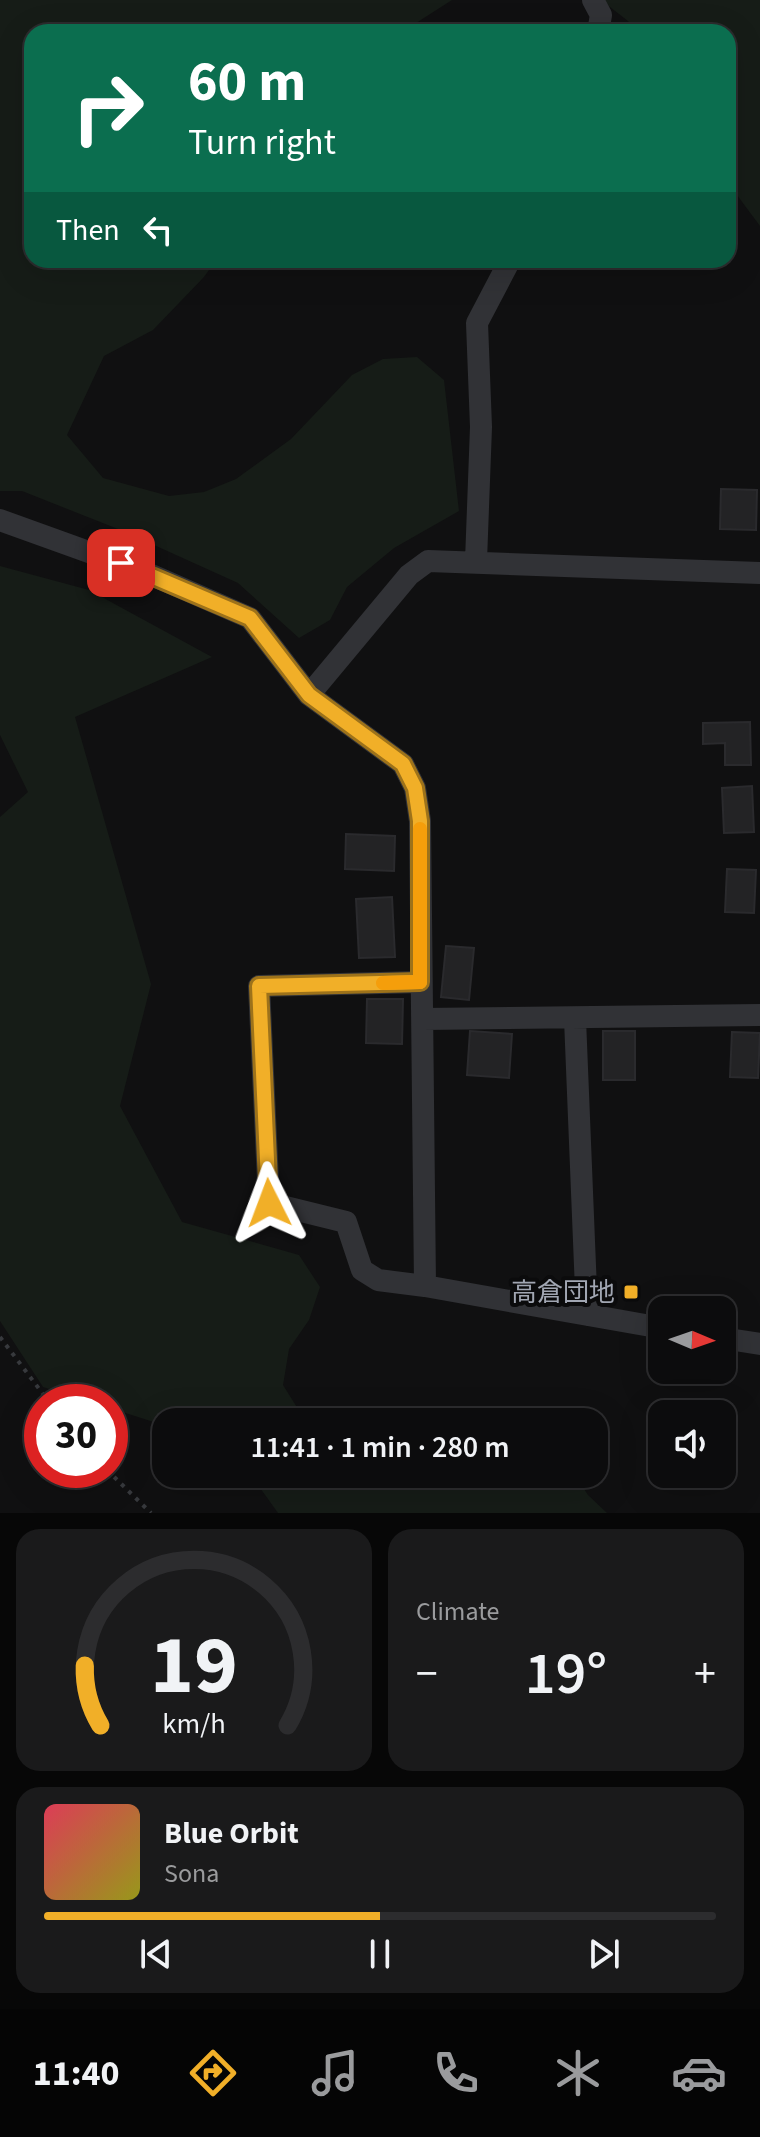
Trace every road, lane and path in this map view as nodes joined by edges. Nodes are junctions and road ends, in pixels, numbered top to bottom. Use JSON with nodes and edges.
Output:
{"nodes":[{"id":1,"x":593,"y":0,"type":"edge"},
{"id":2,"x":599,"y":24,"type":"edge"},
{"id":3,"x":506,"y":268,"type":"edge"},
{"id":4,"x":0,"y":520,"type":"edge"},
{"id":5,"x":476,"y":561,"type":"junction"},
{"id":6,"x":760,"y":573,"type":"edge"},
{"id":7,"x":309,"y":695,"type":"junction"},
{"id":8,"x":420,"y":982,"type":"junction"},
{"id":9,"x":760,"y":1015,"type":"edge"},
{"id":10,"x":423,"y":1019,"type":"junction"},
{"id":11,"x":575,"y":1019,"type":"junction"},
{"id":12,"x":425,"y":1286,"type":"junction"},
{"id":13,"x":587,"y":1315,"type":"junction"},
{"id":14,"x":648,"y":1326,"type":"edge"},
{"id":15,"x":0,"y":1337,"type":"edge"},
{"id":16,"x":736,"y":1340,"type":"edge"},
{"id":17,"x":760,"y":1344,"type":"edge"},
{"id":18,"x":35,"y":1384,"type":"edge"},
{"id":19,"x":125,"y":1488,"type":"edge"},
{"id":20,"x":151,"y":1513,"type":"edge"}],
"edges":[{"from":1,"to":2,"type":"street"},
{"from":3,"to":5,"type":"street"},
{"from":4,"to":7,"type":"street"},
{"from":5,"to":6,"type":"street"},
{"from":5,"to":7,"type":"street"},
{"from":7,"to":8,"type":"street"},
{"from":8,"to":10,"type":"street"},
{"from":8,"to":12,"type":"street"},
{"from":9,"to":11,"type":"street"},
{"from":10,"to":11,"type":"street"},
{"from":10,"to":12,"type":"street"},
{"from":11,"to":13,"type":"street"},
{"from":12,"to":13,"type":"street"},
{"from":13,"to":14,"type":"street"},
{"from":15,"to":18,"type":"path"},
{"from":16,"to":17,"type":"street"},
{"from":19,"to":20,"type":"path"}]}
